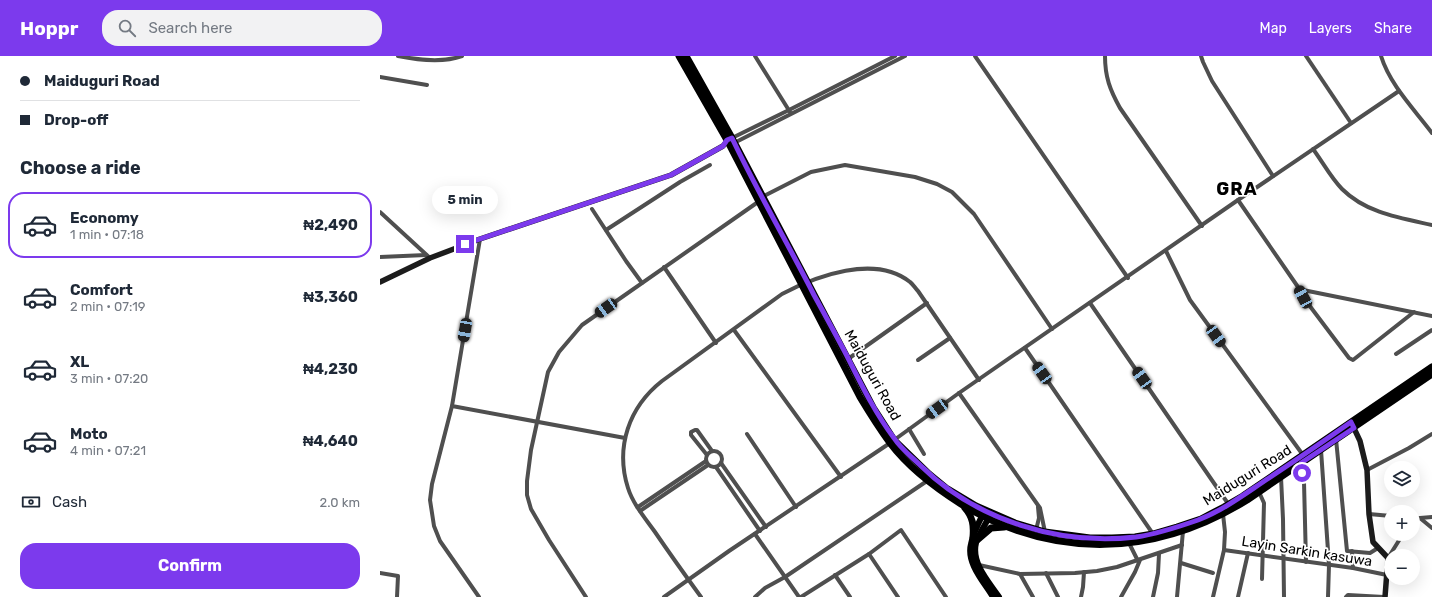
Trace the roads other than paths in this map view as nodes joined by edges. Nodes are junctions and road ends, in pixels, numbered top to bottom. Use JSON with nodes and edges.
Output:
{"nodes":[{"id":1,"x":398,"y":56,"type":"edge"},
{"id":2,"x":462,"y":56,"type":"edge"},
{"id":3,"x":679,"y":56,"type":"edge"},
{"id":4,"x":686,"y":56,"type":"edge"},
{"id":5,"x":755,"y":56,"type":"edge"},
{"id":6,"x":895,"y":56,"type":"edge"},
{"id":7,"x":906,"y":56,"type":"edge"},
{"id":8,"x":975,"y":56,"type":"edge"},
{"id":9,"x":1105,"y":56,"type":"edge"},
{"id":10,"x":1201,"y":56,"type":"edge"},
{"id":11,"x":1306,"y":56,"type":"edge"},
{"id":12,"x":1381,"y":56,"type":"edge"},
{"id":13,"x":380,"y":77,"type":"edge"},
{"id":14,"x":427,"y":85,"type":"dead end"},
{"id":15,"x":1399,"y":91,"type":"junction"},
{"id":16,"x":790,"y":112,"type":"junction"},
{"id":17,"x":1351,"y":123,"type":"junction"},
{"id":18,"x":1432,"y":133,"type":"edge"},
{"id":19,"x":729,"y":142,"type":"junction"},
{"id":20,"x":1313,"y":149,"type":"junction"},
{"id":21,"x":710,"y":165,"type":"dead end"},
{"id":22,"x":1273,"y":176,"type":"junction"},
{"id":23,"x":760,"y":199,"type":"junction"},
{"id":24,"x":1238,"y":200,"type":"junction"},
{"id":25,"x":592,"y":209,"type":"dead end"},
{"id":26,"x":380,"y":212,"type":"edge"},
{"id":27,"x":1432,"y":225,"type":"edge"},
{"id":28,"x":1202,"y":226,"type":"junction"},
{"id":29,"x":606,"y":230,"type":"junction"},
{"id":30,"x":480,"y":239,"type":"junction"},
{"id":31,"x":1166,"y":251,"type":"junction"},
{"id":32,"x":428,"y":256,"type":"junction"},
{"id":33,"x":380,"y":257,"type":"edge"},
{"id":34,"x":664,"y":267,"type":"junction"},
{"id":35,"x":1128,"y":278,"type":"junction"},
{"id":36,"x":380,"y":282,"type":"edge"},
{"id":37,"x":642,"y":282,"type":"junction"},
{"id":38,"x":805,"y":283,"type":"junction"},
{"id":39,"x":1298,"y":287,"type":"junction"},
{"id":40,"x":927,"y":303,"type":"junction"},
{"id":41,"x":1090,"y":303,"type":"junction"},
{"id":42,"x":1414,"y":312,"type":"junction"},
{"id":43,"x":1432,"y":316,"type":"edge"},
{"id":44,"x":1052,"y":329,"type":"junction"},
{"id":45,"x":734,"y":330,"type":"junction"},
{"id":46,"x":1432,"y":330,"type":"edge"},
{"id":47,"x":950,"y":338,"type":"junction"},
{"id":48,"x":716,"y":342,"type":"junction"},
{"id":49,"x":1025,"y":348,"type":"junction"},
{"id":50,"x":1396,"y":354,"type":"dead end"},
{"id":51,"x":848,"y":359,"type":"junction"},
{"id":52,"x":918,"y":360,"type":"dead end"},
{"id":53,"x":1432,"y":367,"type":"edge"},
{"id":54,"x":1432,"y":374,"type":"edge"},
{"id":55,"x":979,"y":380,"type":"junction"},
{"id":56,"x":959,"y":393,"type":"junction"},
{"id":57,"x":452,"y":406,"type":"junction"},
{"id":58,"x":538,"y":421,"type":"junction"},
{"id":59,"x":1353,"y":425,"type":"junction"},
{"id":60,"x":909,"y":429,"type":"junction"},
{"id":61,"x":747,"y":434,"type":"dead end"},
{"id":62,"x":1432,"y":434,"type":"edge"},
{"id":63,"x":625,"y":438,"type":"junction"},
{"id":64,"x":1336,"y":439,"type":"junction"},
{"id":65,"x":892,"y":441,"type":"junction"},
{"id":66,"x":1320,"y":450,"type":"junction"},
{"id":67,"x":712,"y":451,"type":"junction"},
{"id":68,"x":924,"y":454,"type":"dead end"},
{"id":69,"x":707,"y":455,"type":"junction"},
{"id":70,"x":1303,"y":455,"type":"junction"},
{"id":71,"x":707,"y":463,"type":"junction"},
{"id":72,"x":721,"y":463,"type":"junction"},
{"id":73,"x":1301,"y":463,"type":"junction"},
{"id":74,"x":716,"y":467,"type":"junction"},
{"id":75,"x":1367,"y":470,"type":"junction"},
{"id":76,"x":841,"y":477,"type":"junction"},
{"id":77,"x":1281,"y":477,"type":"junction"},
{"id":78,"x":927,"y":481,"type":"junction"},
{"id":79,"x":736,"y":484,"type":"junction"},
{"id":80,"x":731,"y":488,"type":"junction"},
{"id":81,"x":1259,"y":492,"type":"junction"},
{"id":82,"x":962,"y":505,"type":"junction"},
{"id":83,"x":1038,"y":505,"type":"junction"},
{"id":84,"x":796,"y":507,"type":"junction"},
{"id":85,"x":1230,"y":507,"type":"junction"},
{"id":86,"x":639,"y":509,"type":"junction"},
{"id":87,"x":1223,"y":514,"type":"junction"},
{"id":88,"x":1369,"y":514,"type":"junction"},
{"id":89,"x":986,"y":515,"type":"junction"},
{"id":90,"x":1384,"y":515,"type":"edge"},
{"id":91,"x":1432,"y":517,"type":"edge"},
{"id":92,"x":1420,"y":518,"type":"edge"},
{"id":93,"x":1420,"y":522,"type":"edge"},
{"id":94,"x":766,"y":527,"type":"junction"},
{"id":95,"x":1007,"y":527,"type":"junction"},
{"id":96,"x":1432,"y":528,"type":"edge"},
{"id":97,"x":1036,"y":530,"type":"junction"},
{"id":98,"x":760,"y":531,"type":"junction"},
{"id":99,"x":1183,"y":531,"type":"junction"},
{"id":100,"x":1045,"y":532,"type":"junction"},
{"id":101,"x":755,"y":534,"type":"junction"},
{"id":102,"x":1153,"y":534,"type":"junction"},
{"id":103,"x":975,"y":539,"type":"junction"},
{"id":104,"x":1130,"y":543,"type":"junction"},
{"id":105,"x":1182,"y":545,"type":"junction"},
{"id":106,"x":1378,"y":548,"type":"junction"},
{"id":107,"x":1224,"y":550,"type":"junction"},
{"id":108,"x":1352,"y":551,"type":"junction"},
{"id":109,"x":1248,"y":553,"type":"junction"},
{"id":110,"x":869,"y":554,"type":"junction"},
{"id":111,"x":1159,"y":554,"type":"junction"},
{"id":112,"x":1384,"y":554,"type":"edge"},
{"id":113,"x":1262,"y":555,"type":"junction"},
{"id":114,"x":1284,"y":559,"type":"junction"},
{"id":115,"x":1139,"y":560,"type":"junction"},
{"id":116,"x":1306,"y":562,"type":"junction"},
{"id":117,"x":1180,"y":563,"type":"junction"},
{"id":118,"x":979,"y":565,"type":"junction"},
{"id":119,"x":1329,"y":565,"type":"junction"},
{"id":120,"x":1353,"y":568,"type":"junction"},
{"id":121,"x":1084,"y":572,"type":"junction"},
{"id":122,"x":1213,"y":572,"type":"dead end"},
{"id":123,"x":380,"y":573,"type":"edge"},
{"id":124,"x":1046,"y":573,"type":"junction"},
{"id":125,"x":1020,"y":574,"type":"junction"},
{"id":126,"x":1384,"y":574,"type":"edge"},
{"id":127,"x":835,"y":575,"type":"junction"},
{"id":128,"x":785,"y":577,"type":"junction"},
{"id":129,"x":984,"y":578,"type":"junction"},
{"id":130,"x":1262,"y":579,"type":"dead end"},
{"id":131,"x":689,"y":580,"type":"junction"},
{"id":132,"x":1386,"y":585,"type":"edge"},
{"id":133,"x":397,"y":597,"type":"edge"},
{"id":134,"x":479,"y":597,"type":"edge"},
{"id":135,"x":586,"y":597,"type":"edge"},
{"id":136,"x":664,"y":597,"type":"edge"},
{"id":137,"x":701,"y":597,"type":"edge"},
{"id":138,"x":755,"y":597,"type":"edge"},
{"id":139,"x":800,"y":597,"type":"edge"},
{"id":140,"x":850,"y":597,"type":"edge"},
{"id":141,"x":898,"y":597,"type":"edge"},
{"id":142,"x":946,"y":597,"type":"edge"},
{"id":143,"x":993,"y":597,"type":"edge"},
{"id":144,"x":1000,"y":597,"type":"edge"},
{"id":145,"x":1033,"y":597,"type":"edge"},
{"id":146,"x":1058,"y":597,"type":"edge"},
{"id":147,"x":1081,"y":597,"type":"edge"},
{"id":148,"x":1121,"y":597,"type":"edge"},
{"id":149,"x":1153,"y":597,"type":"edge"},
{"id":150,"x":1177,"y":597,"type":"edge"},
{"id":151,"x":1213,"y":597,"type":"edge"},
{"id":152,"x":1238,"y":597,"type":"edge"},
{"id":153,"x":1284,"y":597,"type":"edge"},
{"id":154,"x":1328,"y":597,"type":"edge"},
{"id":155,"x":1346,"y":597,"type":"edge"},
{"id":156,"x":1384,"y":597,"type":"edge"}],
"edges":[{"from":1,"to":2,"type":"street"},
{"from":3,"to":19,"type":"highway","name":"Maiduguri Road"},
{"from":4,"to":19,"type":"highway","name":"Maiduguri Road"},
{"from":5,"to":16,"type":"street"},
{"from":6,"to":16,"type":"street"},
{"from":7,"to":16,"type":"street"},
{"from":8,"to":35,"type":"street"},
{"from":9,"to":28,"type":"street"},
{"from":10,"to":22,"type":"street"},
{"from":11,"to":17,"type":"street"},
{"from":12,"to":15,"type":"street"},
{"from":13,"to":14,"type":"street"},
{"from":15,"to":17,"type":"street"},
{"from":15,"to":18,"type":"street"},
{"from":16,"to":19,"type":"street"},
{"from":17,"to":20,"type":"street"},
{"from":19,"to":23,"type":"highway","name":"Maiduguri Road"},
{"from":19,"to":30,"type":"street"},
{"from":20,"to":22,"type":"street"},
{"from":20,"to":27,"type":"street"},
{"from":21,"to":29,"type":"street"},
{"from":22,"to":24,"type":"street"},
{"from":23,"to":34,"type":"street"},
{"from":23,"to":38,"type":"highway","name":"Maiduguri Road"},
{"from":23,"to":44,"type":"street"},
{"from":24,"to":28,"type":"street"},
{"from":24,"to":39,"type":"street"},
{"from":25,"to":29,"type":"street"},
{"from":26,"to":32,"type":"street"},
{"from":28,"to":31,"type":"street"},
{"from":29,"to":37,"type":"street"},
{"from":30,"to":32,"type":"street"},
{"from":30,"to":57,"type":"street"},
{"from":31,"to":35,"type":"street"},
{"from":31,"to":70,"type":"street"},
{"from":32,"to":33,"type":"street"},
{"from":32,"to":36,"type":"street"},
{"from":34,"to":37,"type":"street"},
{"from":34,"to":48,"type":"street"},
{"from":35,"to":41,"type":"street"},
{"from":37,"to":58,"type":"street"},
{"from":38,"to":40,"type":"street"},
{"from":38,"to":45,"type":"street"},
{"from":38,"to":51,"type":"highway","name":"Maiduguri Road"},
{"from":38,"to":65,"type":"highway","name":"Maiduguri Road"},
{"from":39,"to":42,"type":"street"},
{"from":39,"to":42,"type":"street"},
{"from":40,"to":47,"type":"street"},
{"from":40,"to":51,"type":"street"},
{"from":41,"to":44,"type":"street"},
{"from":41,"to":85,"type":"street"},
{"from":42,"to":43,"type":"street"},
{"from":44,"to":49,"type":"street"},
{"from":45,"to":48,"type":"street"},
{"from":45,"to":76,"type":"street"},
{"from":46,"to":50,"type":"street"},
{"from":47,"to":52,"type":"street"},
{"from":47,"to":55,"type":"street"},
{"from":48,"to":63,"type":"street"},
{"from":49,"to":55,"type":"street"},
{"from":49,"to":102,"type":"street"},
{"from":51,"to":65,"type":"highway","name":"Maiduguri Road"},
{"from":53,"to":59,"type":"highway","name":"Maiduguri Road"},
{"from":54,"to":59,"type":"highway","name":"Maiduguri Road"},
{"from":55,"to":56,"type":"street"},
{"from":56,"to":60,"type":"street"},
{"from":56,"to":83,"type":"street"},
{"from":57,"to":58,"type":"street"},
{"from":57,"to":134,"type":"street"},
{"from":58,"to":63,"type":"street"},
{"from":58,"to":135,"type":"street"},
{"from":59,"to":64,"type":"highway","name":"Maiduguri Road"},
{"from":59,"to":70,"type":"highway","name":"Maiduguri Road"},
{"from":59,"to":75,"type":"street"},
{"from":60,"to":65,"type":"street"},
{"from":60,"to":68,"type":"street"},
{"from":61,"to":84,"type":"street"},
{"from":62,"to":75,"type":"street"},
{"from":63,"to":86,"type":"street"},
{"from":64,"to":66,"type":"highway","name":"Maiduguri Road"},
{"from":64,"to":108,"type":"street"},
{"from":65,"to":76,"type":"street"},
{"from":65,"to":78,"type":"highway","name":"Maiduguri Road"},
{"from":65,"to":89,"type":"highway","name":"Maiduguri Road"},
{"from":66,"to":73,"type":"highway","name":"Maiduguri Road"},
{"from":66,"to":119,"type":"street"},
{"from":67,"to":69,"type":"street"},
{"from":67,"to":69,"type":"street"},
{"from":67,"to":72,"type":"street"},
{"from":69,"to":71,"type":"street"},
{"from":70,"to":85,"type":"highway","name":"Maiduguri Road"},
{"from":71,"to":74,"type":"street"},
{"from":71,"to":86,"type":"street"},
{"from":72,"to":74,"type":"street"},
{"from":72,"to":79,"type":"street"},
{"from":73,"to":77,"type":"highway","name":"Maiduguri Road"},
{"from":73,"to":116,"type":"street"},
{"from":74,"to":80,"type":"street"},
{"from":75,"to":88,"type":"street"},
{"from":76,"to":84,"type":"street"},
{"from":77,"to":81,"type":"highway","name":"Maiduguri Road"},
{"from":77,"to":114,"type":"street"},
{"from":78,"to":82,"type":"highway","name":"Maiduguri Road"},
{"from":78,"to":128,"type":"street"},
{"from":79,"to":80,"type":"street"},
{"from":79,"to":94,"type":"street"},
{"from":80,"to":98,"type":"street"},
{"from":81,"to":85,"type":"highway","name":"Maiduguri Road"},
{"from":81,"to":113,"type":"street"},
{"from":82,"to":89,"type":"highway","name":"Maiduguri Road"},
{"from":82,"to":103,"type":"highway"},
{"from":83,"to":97,"type":"street"},
{"from":83,"to":100,"type":"street"},
{"from":84,"to":94,"type":"street"},
{"from":85,"to":87,"type":"highway","name":"Maiduguri Road"},
{"from":85,"to":102,"type":"highway","name":"Maiduguri Road"},
{"from":86,"to":131,"type":"street"},
{"from":87,"to":99,"type":"highway","name":"Maiduguri Road"},
{"from":87,"to":107,"type":"street"},
{"from":88,"to":90,"type":"street"},
{"from":88,"to":106,"type":"street"},
{"from":89,"to":95,"type":"highway","name":"Maiduguri Road"},
{"from":89,"to":97,"type":"highway","name":"Maiduguri Road"},
{"from":89,"to":103,"type":"main road"},
{"from":91,"to":92,"type":"street"},
{"from":93,"to":96,"type":"street"},
{"from":94,"to":98,"type":"street"},
{"from":95,"to":103,"type":"highway"},
{"from":95,"to":104,"type":"highway","name":"Maiduguri Road"},
{"from":97,"to":100,"type":"highway","name":"Maiduguri Road"},
{"from":98,"to":101,"type":"street"},
{"from":99,"to":104,"type":"highway","name":"Maiduguri Road"},
{"from":99,"to":105,"type":"street"},
{"from":100,"to":102,"type":"highway","name":"Maiduguri Road"},
{"from":101,"to":128,"type":"street"},
{"from":101,"to":131,"type":"street"},
{"from":103,"to":118,"type":"main road"},
{"from":103,"to":129,"type":"main road"},
{"from":104,"to":115,"type":"street"},
{"from":105,"to":111,"type":"street"},
{"from":105,"to":117,"type":"street"},
{"from":106,"to":108,"type":"street"},
{"from":106,"to":112,"type":"street"},
{"from":107,"to":109,"type":"street","name":"Layin Sarkin kasuwa"},
{"from":107,"to":151,"type":"street"},
{"from":108,"to":120,"type":"street"},
{"from":109,"to":113,"type":"street","name":"Layin Sarkin kasuwa"},
{"from":109,"to":152,"type":"street"},
{"from":110,"to":127,"type":"street"},
{"from":110,"to":141,"type":"street"},
{"from":110,"to":142,"type":"street"},
{"from":111,"to":115,"type":"street"},
{"from":111,"to":149,"type":"street"},
{"from":113,"to":114,"type":"street","name":"Layin Sarkin kasuwa"},
{"from":113,"to":130,"type":"street"},
{"from":114,"to":116,"type":"street","name":"Layin Sarkin kasuwa"},
{"from":114,"to":153,"type":"street"},
{"from":115,"to":121,"type":"street"},
{"from":115,"to":148,"type":"street"},
{"from":116,"to":119,"type":"street","name":"Layin Sarkin kasuwa"},
{"from":117,"to":122,"type":"street"},
{"from":117,"to":150,"type":"street"},
{"from":118,"to":125,"type":"street"},
{"from":118,"to":129,"type":"main road"},
{"from":119,"to":120,"type":"street","name":"Layin Sarkin kasuwa"},
{"from":119,"to":154,"type":"street"},
{"from":120,"to":126,"type":"street","name":"Layin Sarkin kasuwa"},
{"from":121,"to":124,"type":"street"},
{"from":121,"to":147,"type":"street"},
{"from":123,"to":133,"type":"street"},
{"from":124,"to":125,"type":"street"},
{"from":124,"to":146,"type":"street"},
{"from":125,"to":145,"type":"street"},
{"from":127,"to":139,"type":"street"},
{"from":127,"to":140,"type":"street"},
{"from":128,"to":138,"type":"street"},
{"from":128,"to":139,"type":"street"},
{"from":129,"to":143,"type":"main road"},
{"from":129,"to":144,"type":"main road"},
{"from":131,"to":136,"type":"street"},
{"from":131,"to":137,"type":"street"},
{"from":132,"to":156,"type":"street"},
{"from":155,"to":156,"type":"street"}]}
